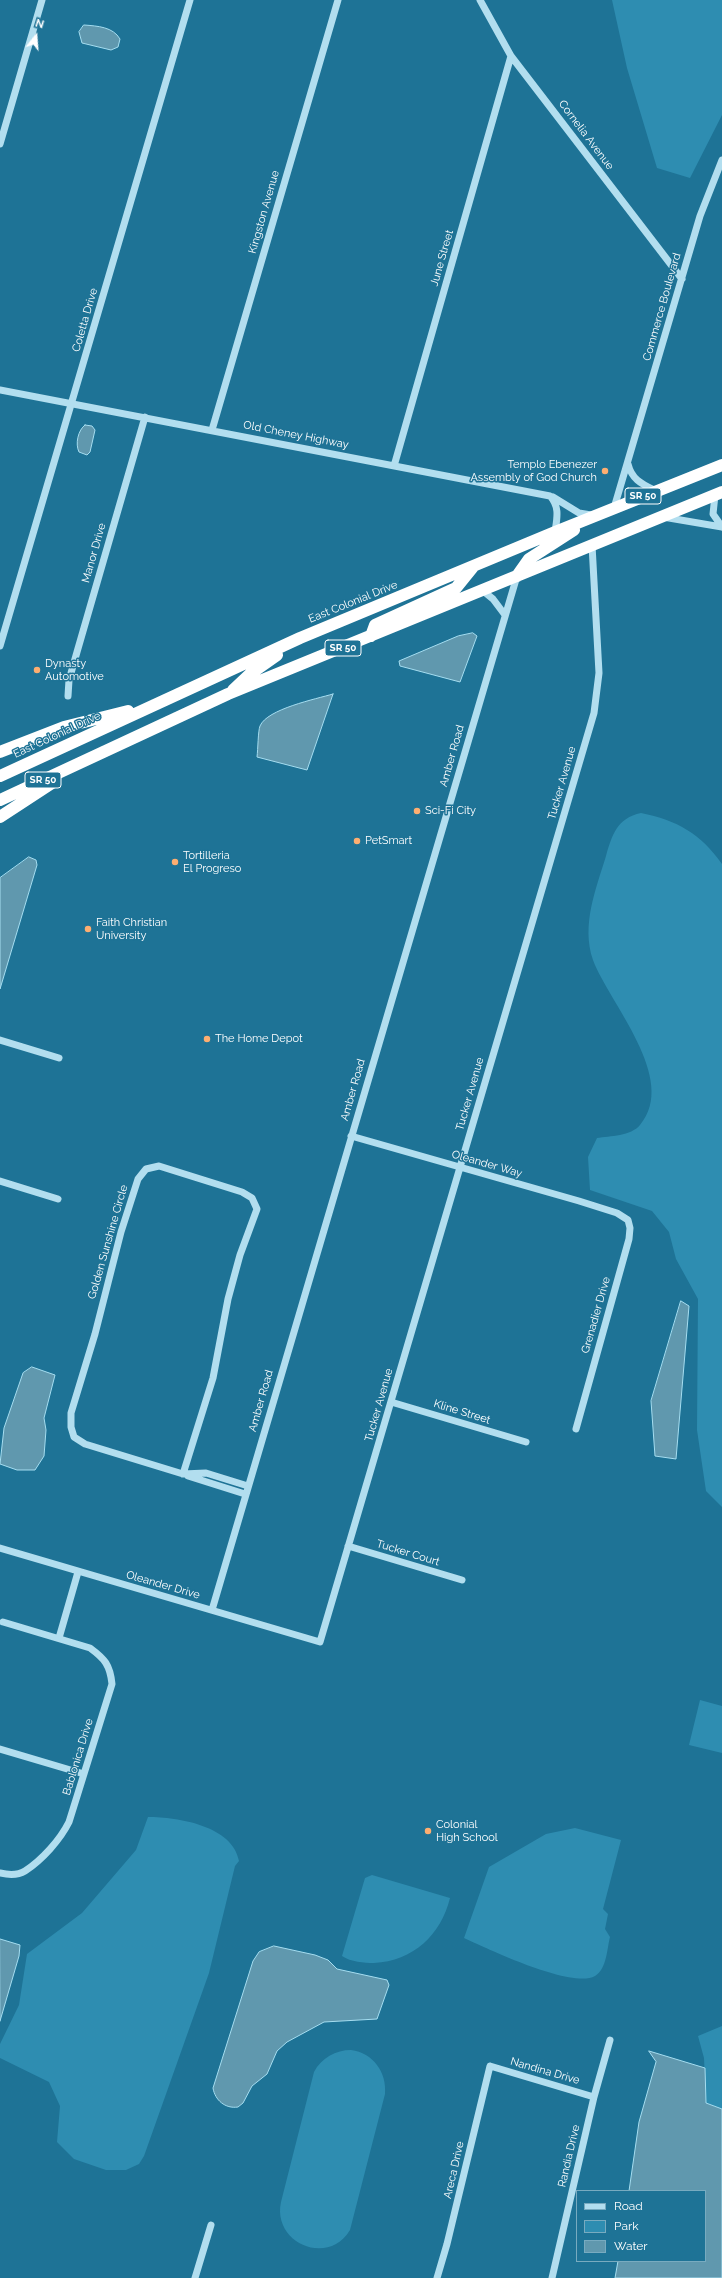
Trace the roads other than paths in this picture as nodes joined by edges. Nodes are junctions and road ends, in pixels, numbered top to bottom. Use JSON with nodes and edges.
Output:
{"nodes":[{"id":1,"x":42,"y":0,"type":"edge"},
{"id":2,"x":190,"y":0,"type":"edge"},
{"id":3,"x":338,"y":0,"type":"edge"},
{"id":4,"x":480,"y":0,"type":"edge"},
{"id":5,"x":511,"y":56,"type":"junction"},
{"id":6,"x":0,"y":144,"type":"edge"},
{"id":7,"x":722,"y":160,"type":"edge"},
{"id":8,"x":682,"y":279,"type":"junction"},
{"id":9,"x":0,"y":390,"type":"edge"},
{"id":10,"x":72,"y":403,"type":"junction"},
{"id":11,"x":145,"y":417,"type":"junction"},
{"id":12,"x":212,"y":430,"type":"junction"},
{"id":13,"x":628,"y":462,"type":"junction"},
{"id":14,"x":722,"y":465,"type":"edge"},
{"id":15,"x":394,"y":466,"type":"junction"},
{"id":16,"x":656,"y":491,"type":"junction"},
{"id":17,"x":719,"y":494,"type":"edge"},
{"id":18,"x":550,"y":496,"type":"junction"},
{"id":19,"x":614,"y":508,"type":"junction"},
{"id":20,"x":598,"y":515,"type":"junction"},
{"id":21,"x":661,"y":517,"type":"junction"},
{"id":22,"x":722,"y":527,"type":"edge"},
{"id":23,"x":554,"y":532,"type":"junction"},
{"id":24,"x":592,"y":545,"type":"junction"},
{"id":25,"x":473,"y":567,"type":"junction"},
{"id":26,"x":516,"y":576,"type":"junction"},
{"id":27,"x":482,"y":590,"type":"junction"},
{"id":28,"x":505,"y":615,"type":"junction"},
{"id":29,"x":371,"y":636,"type":"junction"},
{"id":30,"x":300,"y":638,"type":"junction"},
{"id":31,"x":0,"y":646,"type":"edge"},
{"id":32,"x":228,"y":694,"type":"junction"},
{"id":33,"x":68,"y":696,"type":"dead end"},
{"id":34,"x":154,"y":705,"type":"junction"},
{"id":35,"x":0,"y":752,"type":"edge"},
{"id":36,"x":87,"y":761,"type":"junction"},
{"id":37,"x":0,"y":776,"type":"edge"},
{"id":38,"x":0,"y":800,"type":"edge"},
{"id":39,"x":0,"y":817,"type":"edge"},
{"id":40,"x":0,"y":1040,"type":"edge"},
{"id":41,"x":59,"y":1058,"type":"dead end"},
{"id":42,"x":351,"y":1136,"type":"junction"},
{"id":43,"x":460,"y":1168,"type":"junction"},
{"id":44,"x":0,"y":1181,"type":"edge"},
{"id":45,"x":58,"y":1198,"type":"dead end"},
{"id":46,"x":617,"y":1213,"type":"joint"},
{"id":47,"x":391,"y":1402,"type":"junction"},
{"id":48,"x":576,"y":1429,"type":"dead end"},
{"id":49,"x":526,"y":1442,"type":"dead end"},
{"id":50,"x":183,"y":1474,"type":"junction"},
{"id":51,"x":248,"y":1486,"type":"junction"},
{"id":52,"x":245,"y":1494,"type":"junction"},
{"id":53,"x":348,"y":1546,"type":"junction"},
{"id":54,"x":0,"y":1548,"type":"edge"},
{"id":55,"x":78,"y":1572,"type":"junction"},
{"id":56,"x":462,"y":1580,"type":"dead end"},
{"id":57,"x":212,"y":1610,"type":"junction"},
{"id":58,"x":3,"y":1622,"type":"dead end"},
{"id":59,"x":58,"y":1638,"type":"junction"},
{"id":60,"x":320,"y":1642,"type":"joint"},
{"id":61,"x":0,"y":1749,"type":"edge"},
{"id":62,"x":84,"y":1774,"type":"junction"},
{"id":63,"x":0,"y":1873,"type":"edge"},
{"id":64,"x":610,"y":2040,"type":"dead end"},
{"id":65,"x":490,"y":2066,"type":"joint"},
{"id":66,"x":594,"y":2096,"type":"junction"},
{"id":67,"x":211,"y":2225,"type":"dead end"},
{"id":68,"x":195,"y":2278,"type":"edge"},
{"id":69,"x":437,"y":2278,"type":"edge"},
{"id":70,"x":552,"y":2278,"type":"edge"}],
"edges":[{"from":1,"to":6,"type":"street"},
{"from":2,"to":10,"type":"street","name":"Coletta Drive"},
{"from":3,"to":12,"type":"street","name":"Kingston Avenue"},
{"from":4,"to":5,"type":"street","name":"Cornelia Avenue"},
{"from":5,"to":8,"type":"street","name":"Cornelia Avenue"},
{"from":5,"to":15,"type":"street","name":"June Street"},
{"from":7,"to":8,"type":"street","name":"Commerce Boulevard"},
{"from":8,"to":13,"type":"street","name":"Commerce Boulevard"},
{"from":9,"to":10,"type":"street","name":"Old Cheney Highway"},
{"from":10,"to":11,"type":"street","name":"Old Cheney Highway"},
{"from":10,"to":31,"type":"street","name":"Coletta Drive"},
{"from":11,"to":12,"type":"street","name":"Old Cheney Highway"},
{"from":11,"to":33,"type":"street","name":"Manor Drive"},
{"from":12,"to":15,"type":"street","name":"Old Cheney Highway"},
{"from":13,"to":16,"type":"street"},
{"from":13,"to":19,"type":"street","name":"Commerce Boulevard"},
{"from":14,"to":16,"type":"highway","name":"East Colonial Drive","number":"SR 50"},
{"from":15,"to":18,"type":"street","name":"Old Cheney Highway"},
{"from":16,"to":19,"type":"highway","name":"East Colonial Drive","number":"SR 50"},
{"from":17,"to":21,"type":"highway","number":"SR 50"},
{"from":17,"to":22,"type":"street"},
{"from":18,"to":20,"type":"street","name":"Old Cheney Highway"},
{"from":18,"to":23,"type":"street"},
{"from":19,"to":20,"type":"highway","name":"East Colonial Drive","number":"SR 50"},
{"from":20,"to":23,"type":"highway","name":"East Colonial Drive","number":"SR 50"},
{"from":20,"to":26,"type":"highway"},
{"from":21,"to":22,"type":"street"},
{"from":21,"to":24,"type":"highway","number":"SR 50"},
{"from":23,"to":25,"type":"highway","name":"East Colonial Drive","number":"SR 50"},
{"from":24,"to":26,"type":"highway","number":"SR 50"},
{"from":24,"to":43,"type":"street","name":"Tucker Avenue"},
{"from":25,"to":29,"type":"highway"},
{"from":25,"to":30,"type":"highway","name":"East Colonial Drive","number":"SR 50"},
{"from":26,"to":27,"type":"highway","number":"SR 50"},
{"from":26,"to":28,"type":"street","name":"Amber Road"},
{"from":27,"to":28,"type":"street"},
{"from":27,"to":29,"type":"highway","number":"SR 50"},
{"from":28,"to":42,"type":"street","name":"Amber Road"},
{"from":29,"to":32,"type":"highway","number":"SR 50"},
{"from":30,"to":32,"type":"highway"},
{"from":30,"to":34,"type":"highway","name":"East Colonial Drive","number":"SR 50"},
{"from":32,"to":36,"type":"highway","number":"SR 50"},
{"from":34,"to":35,"type":"highway"},
{"from":34,"to":37,"type":"highway","name":"East Colonial Drive","number":"SR 50"},
{"from":36,"to":38,"type":"highway","number":"SR 50"},
{"from":36,"to":39,"type":"highway"},
{"from":40,"to":41,"type":"street"},
{"from":42,"to":43,"type":"street","name":"Oleander Way"},
{"from":42,"to":51,"type":"street","name":"Amber Road"},
{"from":43,"to":46,"type":"street","name":"Oleander Way"},
{"from":43,"to":47,"type":"street","name":"Tucker Avenue"},
{"from":44,"to":45,"type":"street"},
{"from":46,"to":48,"type":"street","name":"Grenadier Drive"},
{"from":47,"to":49,"type":"street","name":"Kline Street"},
{"from":47,"to":53,"type":"street","name":"Tucker Avenue"},
{"from":50,"to":50,"type":"street","name":"Golden Sunshine Circle"},
{"from":50,"to":51,"type":"street","name":"Golden Sunshine Circle"},
{"from":50,"to":52,"type":"street","name":"Golden Sunshine Circle"},
{"from":51,"to":52,"type":"street","name":"Amber Road"},
{"from":52,"to":57,"type":"street","name":"Amber Road"},
{"from":53,"to":56,"type":"street","name":"Tucker Court"},
{"from":53,"to":60,"type":"street","name":"Tucker Avenue"},
{"from":54,"to":55,"type":"street","name":"Oleander Drive"},
{"from":55,"to":57,"type":"street","name":"Oleander Drive"},
{"from":55,"to":59,"type":"street"},
{"from":57,"to":60,"type":"street","name":"Oleander Drive"},
{"from":58,"to":59,"type":"street","name":"Bablonica Drive"},
{"from":59,"to":62,"type":"street","name":"Bablonica Drive"},
{"from":61,"to":62,"type":"street"},
{"from":62,"to":63,"type":"street","name":"Bablonica Drive"},
{"from":64,"to":66,"type":"street","name":"Randia Drive"},
{"from":65,"to":66,"type":"street","name":"Nandina Drive"},
{"from":65,"to":69,"type":"street","name":"Areca Drive"},
{"from":66,"to":70,"type":"street","name":"Randia Drive"},
{"from":67,"to":68,"type":"street"}]}
